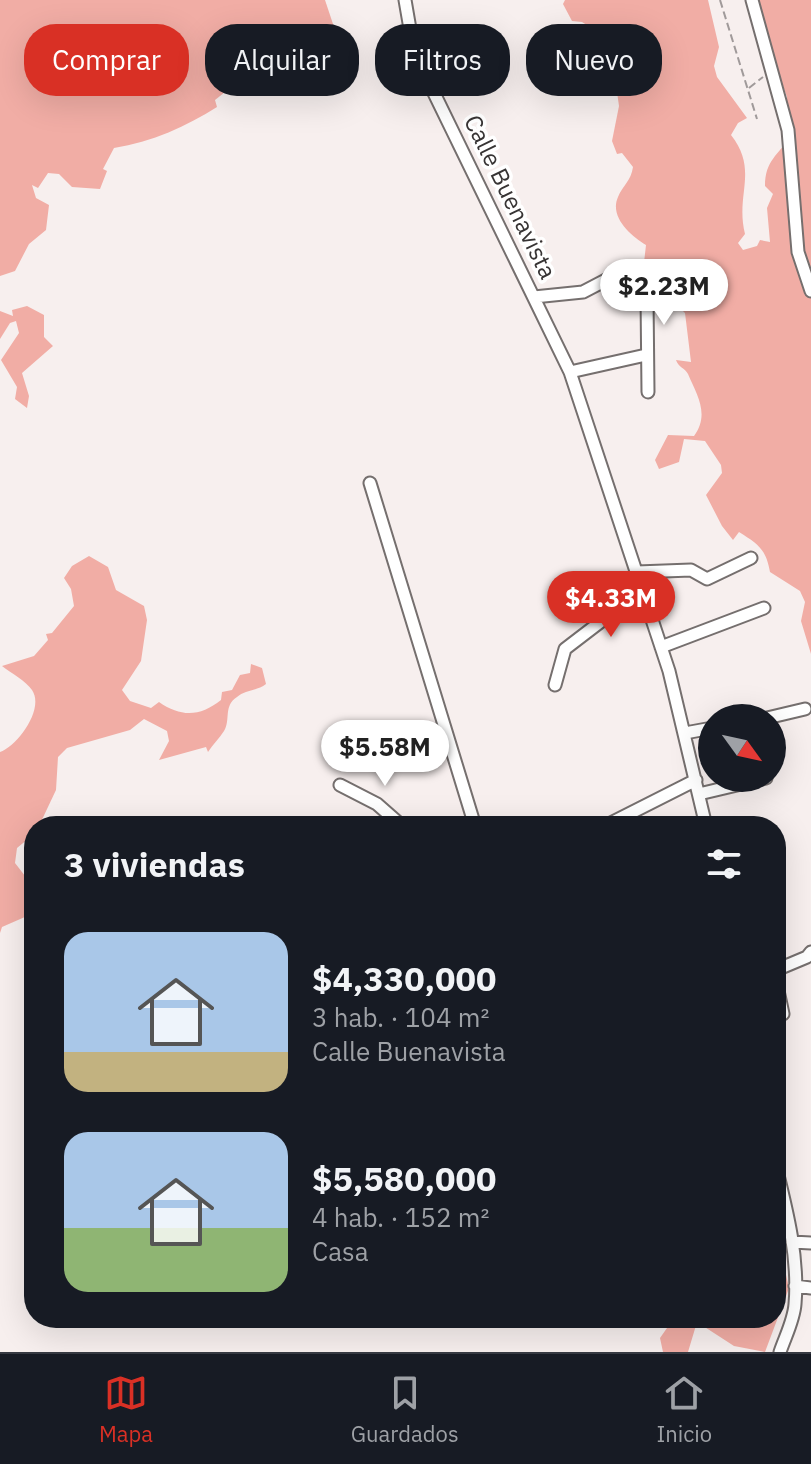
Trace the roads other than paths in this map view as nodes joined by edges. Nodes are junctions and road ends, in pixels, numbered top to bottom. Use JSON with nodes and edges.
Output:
{"nodes":[{"id":1,"x":405,"y":0,"type":"edge"},
{"id":2,"x":752,"y":0,"type":"edge"},
{"id":3,"x":629,"y":268,"type":"dead end"},
{"id":4,"x":811,"y":291,"type":"edge"},
{"id":5,"x":534,"y":297,"type":"junction"},
{"id":6,"x":647,"y":297,"type":"dead end"},
{"id":7,"x":646,"y":355,"type":"junction"},
{"id":8,"x":570,"y":372,"type":"junction"},
{"id":9,"x":648,"y":392,"type":"dead end"},
{"id":10,"x":370,"y":483,"type":"dead end"},
{"id":11,"x":751,"y":558,"type":"dead end"},
{"id":12,"x":637,"y":572,"type":"junction"},
{"id":13,"x":764,"y":608,"type":"dead end"},
{"id":14,"x":661,"y":647,"type":"junction"},
{"id":15,"x":555,"y":685,"type":"dead end"},
{"id":16,"x":805,"y":709,"type":"dead end"},
{"id":17,"x":786,"y":714,"type":"edge"},
{"id":18,"x":698,"y":731,"type":"edge"},
{"id":19,"x":685,"y":733,"type":"junction"},
{"id":20,"x":696,"y":780,"type":"junction"},
{"id":21,"x":340,"y":785,"type":"dead end"},
{"id":22,"x":707,"y":792,"type":"edge"},
{"id":23,"x":699,"y":794,"type":"junction"},
{"id":24,"x":391,"y":816,"type":"edge"},
{"id":25,"x":472,"y":816,"type":"edge"},
{"id":26,"x":625,"y":816,"type":"edge"},
{"id":27,"x":704,"y":816,"type":"edge"},
{"id":28,"x":811,"y":952,"type":"edge"},
{"id":29,"x":786,"y":966,"type":"edge"},
{"id":30,"x":786,"y":1214,"type":"edge"},
{"id":31,"x":792,"y":1242,"type":"junction"},
{"id":32,"x":811,"y":1243,"type":"edge"},
{"id":33,"x":795,"y":1286,"type":"junction"},
{"id":34,"x":811,"y":1288,"type":"edge"},
{"id":35,"x":780,"y":1352,"type":"edge"}],
"edges":[{"from":1,"to":5,"type":"street","name":"Calle Buenavista"},
{"from":2,"to":4,"type":"street"},
{"from":3,"to":5,"type":"street"},
{"from":5,"to":8,"type":"street","name":"Calle Buenavista"},
{"from":6,"to":7,"type":"street"},
{"from":7,"to":8,"type":"street"},
{"from":7,"to":9,"type":"street"},
{"from":8,"to":12,"type":"street","name":"Calle Buenavista"},
{"from":10,"to":25,"type":"street"},
{"from":11,"to":12,"type":"street"},
{"from":12,"to":14,"type":"street","name":"Calle Buenavista"},
{"from":12,"to":15,"type":"street"},
{"from":13,"to":14,"type":"street"},
{"from":14,"to":19,"type":"street","name":"Calle Buenavista"},
{"from":16,"to":17,"type":"street"},
{"from":18,"to":19,"type":"street"},
{"from":19,"to":20,"type":"street","name":"Calle Buenavista"},
{"from":20,"to":23,"type":"street","name":"Calle Buenavista"},
{"from":20,"to":26,"type":"street"},
{"from":21,"to":24,"type":"street"},
{"from":22,"to":23,"type":"street"},
{"from":23,"to":27,"type":"street","name":"Calle Buenavista"},
{"from":28,"to":29,"type":"street"},
{"from":30,"to":31,"type":"street"},
{"from":31,"to":32,"type":"street"},
{"from":31,"to":33,"type":"street"},
{"from":33,"to":34,"type":"street"},
{"from":33,"to":35,"type":"street"}]}
